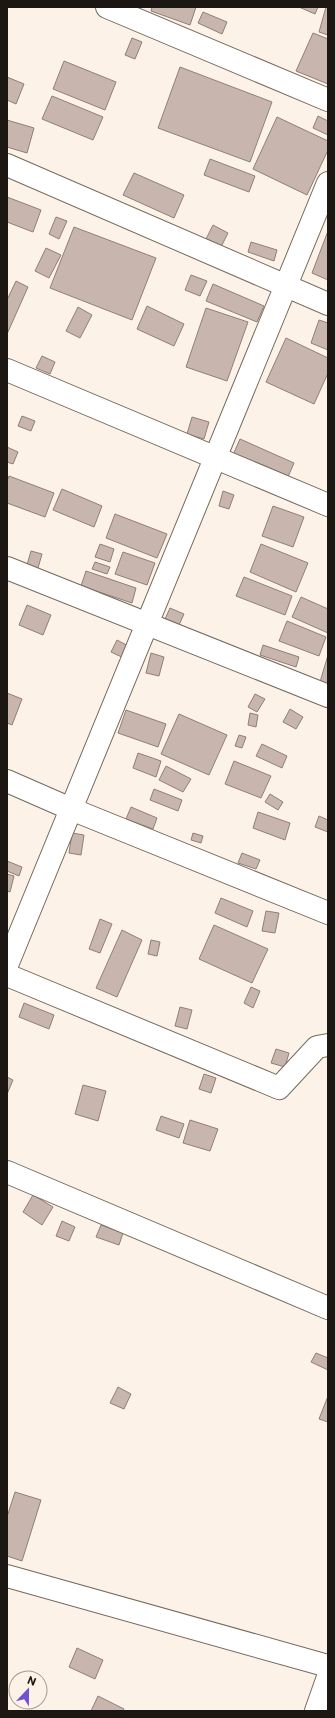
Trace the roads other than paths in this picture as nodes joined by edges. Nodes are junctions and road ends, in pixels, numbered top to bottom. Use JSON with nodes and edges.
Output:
{"nodes":[{"id":1,"x":107,"y":7,"type":"edge"},
{"id":2,"x":328,"y":100,"type":"edge"},
{"id":3,"x":7,"y":165,"type":"edge"},
{"id":4,"x":328,"y":183,"type":"edge"},
{"id":5,"x":286,"y":285,"type":"junction"},
{"id":6,"x":328,"y":304,"type":"edge"},
{"id":7,"x":7,"y":370,"type":"edge"},
{"id":8,"x":215,"y":458,"type":"junction"},
{"id":9,"x":328,"y":505,"type":"edge"},
{"id":10,"x":7,"y":568,"type":"edge"},
{"id":11,"x":147,"y":624,"type":"junction"},
{"id":12,"x":328,"y":696,"type":"edge"},
{"id":13,"x":7,"y":781,"type":"edge"},
{"id":14,"x":71,"y":809,"type":"junction"},
{"id":15,"x":328,"y":912,"type":"edge"},
{"id":16,"x":7,"y":965,"type":"edge"},
{"id":17,"x":7,"y":975,"type":"edge"},
{"id":18,"x":328,"y":1045,"type":"edge"},
{"id":19,"x":7,"y":1172,"type":"edge"},
{"id":20,"x":328,"y":1308,"type":"edge"},
{"id":21,"x":7,"y":1576,"type":"edge"},
{"id":22,"x":328,"y":1666,"type":"edge"},
{"id":23,"x":328,"y":1677,"type":"edge"},
{"id":24,"x":316,"y":1711,"type":"edge"}],
"edges":[{"from":1,"to":2,"type":"street"},
{"from":3,"to":5,"type":"street"},
{"from":4,"to":5,"type":"street"},
{"from":5,"to":6,"type":"street"},
{"from":5,"to":8,"type":"street"},
{"from":7,"to":8,"type":"street"},
{"from":8,"to":9,"type":"street"},
{"from":8,"to":11,"type":"street"},
{"from":10,"to":11,"type":"street"},
{"from":11,"to":12,"type":"street"},
{"from":11,"to":14,"type":"street"},
{"from":13,"to":14,"type":"street"},
{"from":14,"to":15,"type":"street"},
{"from":14,"to":16,"type":"street"},
{"from":17,"to":18,"type":"street"},
{"from":19,"to":20,"type":"street"},
{"from":21,"to":22,"type":"street"},
{"from":23,"to":24,"type":"street"}]}
